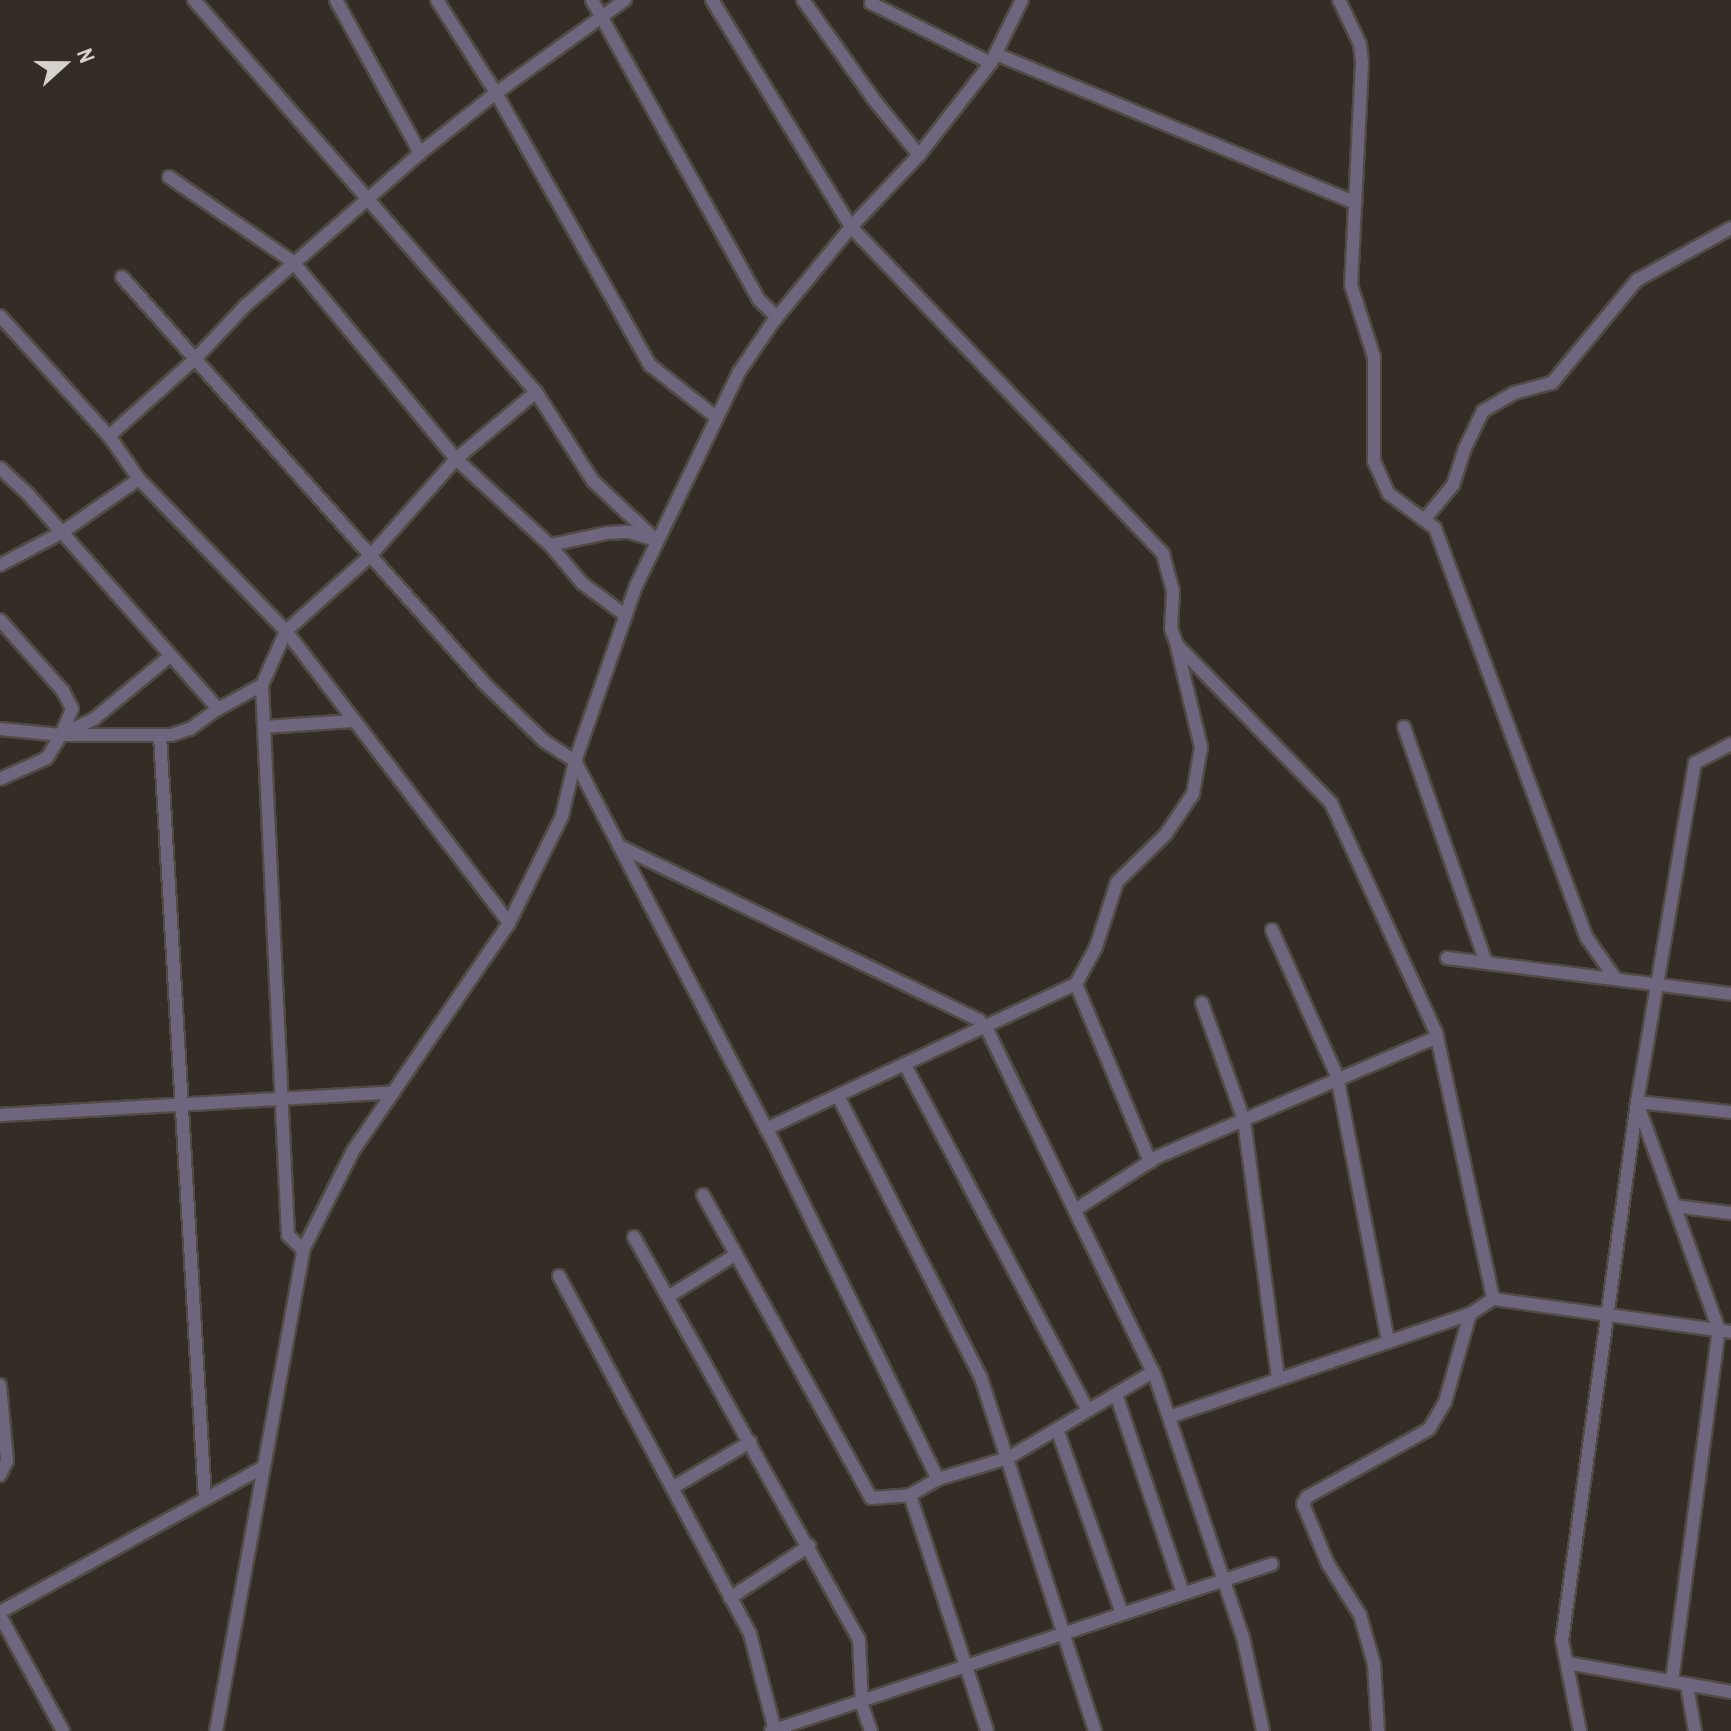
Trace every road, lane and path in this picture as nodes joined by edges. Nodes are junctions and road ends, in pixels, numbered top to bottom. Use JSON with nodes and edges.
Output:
{"nodes":[{"id":1,"x":194,"y":0,"type":"edge"},
{"id":2,"x":336,"y":0,"type":"edge"},
{"id":3,"x":437,"y":0,"type":"edge"},
{"id":4,"x":592,"y":0,"type":"edge"},
{"id":5,"x":625,"y":0,"type":"edge"},
{"id":6,"x":712,"y":0,"type":"edge"},
{"id":7,"x":803,"y":0,"type":"edge"},
{"id":8,"x":1022,"y":0,"type":"edge"},
{"id":9,"x":1339,"y":0,"type":"edge"},
{"id":10,"x":871,"y":3,"type":"dead end"},
{"id":11,"x":602,"y":14,"type":"junction"},
{"id":12,"x":994,"y":58,"type":"junction"},
{"id":13,"x":496,"y":93,"type":"junction"},
{"id":14,"x":420,"y":153,"type":"junction"},
{"id":15,"x":919,"y":155,"type":"junction"},
{"id":16,"x":169,"y":177,"type":"dead end"},
{"id":17,"x":366,"y":200,"type":"junction"},
{"id":18,"x":1355,"y":203,"type":"junction"},
{"id":19,"x":851,"y":227,"type":"junction"},
{"id":20,"x":1731,"y":228,"type":"edge"},
{"id":21,"x":293,"y":262,"type":"junction"},
{"id":22,"x":122,"y":277,"type":"dead end"},
{"id":23,"x":0,"y":316,"type":"edge"},
{"id":24,"x":777,"y":317,"type":"junction"},
{"id":25,"x":195,"y":359,"type":"junction"},
{"id":26,"x":536,"y":392,"type":"junction"},
{"id":27,"x":717,"y":418,"type":"junction"},
{"id":28,"x":109,"y":436,"type":"junction"},
{"id":29,"x":456,"y":459,"type":"junction"},
{"id":30,"x":0,"y":468,"type":"edge"},
{"id":31,"x":139,"y":479,"type":"junction"},
{"id":32,"x":1425,"y":519,"type":"junction"},
{"id":33,"x":61,"y":533,"type":"junction"},
{"id":34,"x":656,"y":540,"type":"junction"},
{"id":35,"x":550,"y":545,"type":"junction"},
{"id":36,"x":370,"y":556,"type":"junction"},
{"id":37,"x":0,"y":565,"type":"edge"},
{"id":38,"x":625,"y":615,"type":"junction"},
{"id":39,"x":0,"y":620,"type":"edge"},
{"id":40,"x":286,"y":631,"type":"junction"},
{"id":41,"x":1177,"y":645,"type":"junction"},
{"id":42,"x":169,"y":657,"type":"junction"},
{"id":43,"x":262,"y":685,"type":"junction"},
{"id":44,"x":218,"y":709,"type":"junction"},
{"id":45,"x":353,"y":721,"type":"junction"},
{"id":46,"x":264,"y":727,"type":"junction"},
{"id":47,"x":1404,"y":727,"type":"dead end"},
{"id":48,"x":0,"y":729,"type":"edge"},
{"id":49,"x":61,"y":735,"type":"junction"},
{"id":50,"x":160,"y":735,"type":"junction"},
{"id":51,"x":1731,"y":744,"type":"edge"},
{"id":52,"x":575,"y":761,"type":"junction"},
{"id":53,"x":0,"y":779,"type":"edge"},
{"id":54,"x":618,"y":845,"type":"junction"},
{"id":55,"x":509,"y":923,"type":"junction"},
{"id":56,"x":1272,"y":930,"type":"dead end"},
{"id":57,"x":1447,"y":958,"type":"dead end"},
{"id":58,"x":1486,"y":963,"type":"junction"},
{"id":59,"x":1615,"y":978,"type":"junction"},
{"id":60,"x":1658,"y":983,"type":"junction"},
{"id":61,"x":1076,"y":984,"type":"junction"},
{"id":62,"x":1731,"y":994,"type":"edge"},
{"id":63,"x":1202,"y":1003,"type":"dead end"},
{"id":64,"x":985,"y":1027,"type":"junction"},
{"id":65,"x":1437,"y":1037,"type":"junction"},
{"id":66,"x":905,"y":1065,"type":"junction"},
{"id":67,"x":1338,"y":1080,"type":"junction"},
{"id":68,"x":393,"y":1092,"type":"junction"},
{"id":69,"x":838,"y":1096,"type":"junction"},
{"id":70,"x":281,"y":1098,"type":"junction"},
{"id":71,"x":1637,"y":1102,"type":"junction"},
{"id":72,"x":182,"y":1104,"type":"junction"},
{"id":73,"x":1731,"y":1112,"type":"edge"},
{"id":74,"x":0,"y":1115,"type":"edge"},
{"id":75,"x":1244,"y":1120,"type":"junction"},
{"id":76,"x":766,"y":1129,"type":"junction"},
{"id":77,"x":1150,"y":1162,"type":"junction"},
{"id":78,"x":703,"y":1195,"type":"dead end"},
{"id":79,"x":1674,"y":1206,"type":"junction"},
{"id":80,"x":1075,"y":1210,"type":"junction"},
{"id":81,"x":1731,"y":1213,"type":"edge"},
{"id":82,"x":634,"y":1237,"type":"dead end"},
{"id":83,"x":303,"y":1250,"type":"junction"},
{"id":84,"x":735,"y":1255,"type":"junction"},
{"id":85,"x":559,"y":1276,"type":"dead end"},
{"id":86,"x":668,"y":1297,"type":"junction"},
{"id":87,"x":1493,"y":1299,"type":"junction"},
{"id":88,"x":1470,"y":1314,"type":"junction"},
{"id":89,"x":1610,"y":1315,"type":"junction"},
{"id":90,"x":1725,"y":1331,"type":"edge"},
{"id":91,"x":1388,"y":1342,"type":"junction"},
{"id":92,"x":1153,"y":1372,"type":"junction"},
{"id":93,"x":1278,"y":1379,"type":"junction"},
{"id":94,"x":0,"y":1385,"type":"edge"},
{"id":95,"x":1116,"y":1394,"type":"junction"},
{"id":96,"x":1088,"y":1411,"type":"junction"},
{"id":97,"x":1169,"y":1417,"type":"junction"},
{"id":98,"x":1057,"y":1429,"type":"junction"},
{"id":99,"x":750,"y":1442,"type":"junction"},
{"id":100,"x":1008,"y":1458,"type":"junction"},
{"id":101,"x":262,"y":1468,"type":"junction"},
{"id":102,"x":0,"y":1475,"type":"edge"},
{"id":103,"x":938,"y":1479,"type":"junction"},
{"id":104,"x":672,"y":1488,"type":"junction"},
{"id":105,"x":910,"y":1495,"type":"junction"},
{"id":106,"x":205,"y":1499,"type":"junction"},
{"id":107,"x":809,"y":1546,"type":"junction"},
{"id":108,"x":1272,"y":1564,"type":"dead end"},
{"id":109,"x":1224,"y":1580,"type":"junction"},
{"id":110,"x":1183,"y":1593,"type":"junction"},
{"id":111,"x":730,"y":1598,"type":"junction"},
{"id":112,"x":0,"y":1614,"type":"edge"},
{"id":113,"x":1122,"y":1614,"type":"junction"},
{"id":114,"x":1065,"y":1633,"type":"junction"},
{"id":115,"x":1567,"y":1663,"type":"junction"},
{"id":116,"x":966,"y":1666,"type":"junction"},
{"id":117,"x":1672,"y":1681,"type":"junction"},
{"id":118,"x":1687,"y":1686,"type":"junction"},
{"id":119,"x":1731,"y":1692,"type":"edge"},
{"id":120,"x":862,"y":1700,"type":"junction"},
{"id":121,"x":63,"y":1731,"type":"edge"},
{"id":122,"x":216,"y":1731,"type":"edge"},
{"id":123,"x":773,"y":1731,"type":"edge"},
{"id":124,"x":871,"y":1731,"type":"edge"},
{"id":125,"x":987,"y":1731,"type":"edge"},
{"id":126,"x":1095,"y":1731,"type":"edge"},
{"id":127,"x":1263,"y":1731,"type":"edge"},
{"id":128,"x":1378,"y":1731,"type":"edge"},
{"id":129,"x":1580,"y":1731,"type":"edge"},
{"id":130,"x":1695,"y":1731,"type":"edge"}],
"edges":[{"from":1,"to":17,"type":"street"},
{"from":2,"to":14,"type":"street"},
{"from":3,"to":13,"type":"street"},
{"from":4,"to":11,"type":"street"},
{"from":5,"to":11,"type":"street"},
{"from":6,"to":19,"type":"street"},
{"from":7,"to":15,"type":"street"},
{"from":8,"to":12,"type":"street"},
{"from":9,"to":18,"type":"street"},
{"from":10,"to":12,"type":"street"},
{"from":11,"to":13,"type":"street"},
{"from":11,"to":24,"type":"street"},
{"from":12,"to":15,"type":"street"},
{"from":12,"to":18,"type":"street"},
{"from":13,"to":14,"type":"street"},
{"from":13,"to":27,"type":"street"},
{"from":14,"to":17,"type":"street"},
{"from":15,"to":19,"type":"street"},
{"from":16,"to":21,"type":"street"},
{"from":17,"to":21,"type":"street"},
{"from":17,"to":26,"type":"street"},
{"from":18,"to":32,"type":"street"},
{"from":19,"to":24,"type":"street"},
{"from":19,"to":41,"type":"street"},
{"from":20,"to":32,"type":"street"},
{"from":21,"to":25,"type":"street"},
{"from":21,"to":29,"type":"street"},
{"from":22,"to":25,"type":"street"},
{"from":23,"to":28,"type":"street"},
{"from":24,"to":27,"type":"street"},
{"from":25,"to":28,"type":"street"},
{"from":25,"to":36,"type":"street"},
{"from":26,"to":29,"type":"street"},
{"from":26,"to":34,"type":"street"},
{"from":27,"to":34,"type":"street"},
{"from":28,"to":31,"type":"street"},
{"from":29,"to":35,"type":"street"},
{"from":29,"to":36,"type":"street"},
{"from":30,"to":33,"type":"street"},
{"from":31,"to":33,"type":"street"},
{"from":31,"to":40,"type":"street"},
{"from":32,"to":59,"type":"street"},
{"from":33,"to":37,"type":"street"},
{"from":33,"to":42,"type":"street"},
{"from":34,"to":35,"type":"street"},
{"from":34,"to":38,"type":"street"},
{"from":35,"to":38,"type":"street"},
{"from":36,"to":40,"type":"street"},
{"from":36,"to":52,"type":"street"},
{"from":38,"to":52,"type":"street"},
{"from":39,"to":49,"type":"street"},
{"from":40,"to":43,"type":"street"},
{"from":40,"to":45,"type":"street"},
{"from":41,"to":61,"type":"street"},
{"from":41,"to":65,"type":"street"},
{"from":42,"to":44,"type":"street"},
{"from":42,"to":49,"type":"street"},
{"from":43,"to":44,"type":"street"},
{"from":43,"to":46,"type":"street"},
{"from":44,"to":50,"type":"street"},
{"from":45,"to":46,"type":"street"},
{"from":45,"to":55,"type":"street"},
{"from":46,"to":70,"type":"street"},
{"from":47,"to":58,"type":"street"},
{"from":48,"to":49,"type":"street"},
{"from":49,"to":50,"type":"street"},
{"from":49,"to":53,"type":"street"},
{"from":50,"to":72,"type":"street"},
{"from":51,"to":60,"type":"street"},
{"from":52,"to":54,"type":"street"},
{"from":52,"to":55,"type":"street"},
{"from":54,"to":64,"type":"street"},
{"from":54,"to":76,"type":"street"},
{"from":55,"to":68,"type":"street"},
{"from":56,"to":67,"type":"street"},
{"from":57,"to":58,"type":"street"},
{"from":58,"to":59,"type":"street"},
{"from":59,"to":60,"type":"street"},
{"from":60,"to":62,"type":"street"},
{"from":60,"to":71,"type":"street"},
{"from":61,"to":64,"type":"street"},
{"from":61,"to":77,"type":"street"},
{"from":63,"to":75,"type":"street"},
{"from":64,"to":66,"type":"street"},
{"from":64,"to":80,"type":"street"},
{"from":65,"to":67,"type":"street"},
{"from":65,"to":87,"type":"street"},
{"from":66,"to":69,"type":"street"},
{"from":66,"to":96,"type":"street"},
{"from":67,"to":75,"type":"street"},
{"from":67,"to":91,"type":"street"},
{"from":68,"to":70,"type":"street"},
{"from":68,"to":83,"type":"street"},
{"from":69,"to":76,"type":"street"},
{"from":69,"to":100,"type":"street"},
{"from":70,"to":72,"type":"street"},
{"from":70,"to":83,"type":"street"},
{"from":71,"to":73,"type":"street"},
{"from":71,"to":79,"type":"street"},
{"from":71,"to":89,"type":"street"},
{"from":72,"to":74,"type":"street"},
{"from":72,"to":106,"type":"street"},
{"from":75,"to":77,"type":"street"},
{"from":75,"to":93,"type":"street"},
{"from":76,"to":103,"type":"street"},
{"from":77,"to":80,"type":"street"},
{"from":78,"to":84,"type":"street"},
{"from":79,"to":81,"type":"street"},
{"from":79,"to":90,"type":"street"},
{"from":80,"to":92,"type":"street"},
{"from":82,"to":86,"type":"street"},
{"from":83,"to":101,"type":"street"},
{"from":84,"to":86,"type":"street"},
{"from":84,"to":105,"type":"street"},
{"from":85,"to":104,"type":"street"},
{"from":86,"to":99,"type":"street"},
{"from":87,"to":88,"type":"street"},
{"from":87,"to":89,"type":"street"},
{"from":88,"to":91,"type":"street"},
{"from":88,"to":128,"type":"street"},
{"from":89,"to":90,"type":"street"},
{"from":89,"to":115,"type":"street"},
{"from":90,"to":117,"type":"street"},
{"from":91,"to":93,"type":"street"},
{"from":92,"to":95,"type":"street"},
{"from":92,"to":97,"type":"street"},
{"from":93,"to":97,"type":"street"},
{"from":94,"to":102,"type":"street"},
{"from":95,"to":96,"type":"street"},
{"from":95,"to":110,"type":"street"},
{"from":96,"to":98,"type":"street"},
{"from":97,"to":109,"type":"street"},
{"from":98,"to":100,"type":"street"},
{"from":98,"to":113,"type":"street"},
{"from":99,"to":104,"type":"street"},
{"from":99,"to":107,"type":"street"},
{"from":100,"to":103,"type":"street"},
{"from":100,"to":114,"type":"street"},
{"from":101,"to":106,"type":"street"},
{"from":101,"to":122,"type":"street"},
{"from":103,"to":105,"type":"street"},
{"from":104,"to":111,"type":"street"},
{"from":105,"to":116,"type":"street"},
{"from":106,"to":112,"type":"street"},
{"from":107,"to":111,"type":"street"},
{"from":107,"to":120,"type":"street"},
{"from":108,"to":109,"type":"street"},
{"from":109,"to":110,"type":"street"},
{"from":109,"to":127,"type":"street"},
{"from":110,"to":113,"type":"street"},
{"from":111,"to":123,"type":"street"},
{"from":112,"to":121,"type":"street"},
{"from":113,"to":114,"type":"street"},
{"from":114,"to":116,"type":"street"},
{"from":114,"to":126,"type":"street"},
{"from":115,"to":117,"type":"street"},
{"from":115,"to":129,"type":"street"},
{"from":116,"to":120,"type":"street"},
{"from":116,"to":125,"type":"street"},
{"from":117,"to":118,"type":"street"},
{"from":118,"to":119,"type":"street"},
{"from":118,"to":130,"type":"street"},
{"from":120,"to":123,"type":"street"},
{"from":120,"to":124,"type":"street"}]}
